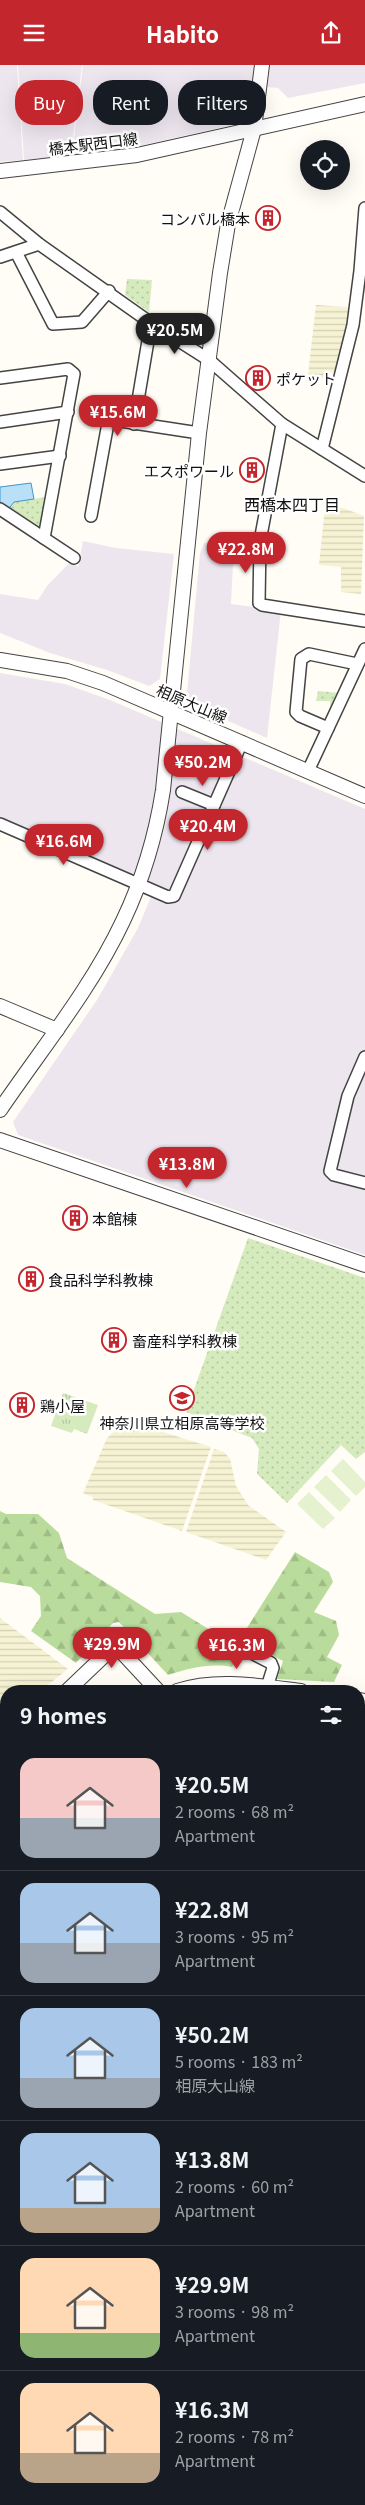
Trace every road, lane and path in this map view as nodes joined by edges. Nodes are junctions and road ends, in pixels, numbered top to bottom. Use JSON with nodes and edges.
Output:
{"nodes":[{"id":1,"x":262,"y":65,"type":"edge"},
{"id":2,"x":365,"y":104,"type":"edge"},
{"id":3,"x":254,"y":129,"type":"junction"},
{"id":4,"x":0,"y":171,"type":"edge"},
{"id":5,"x":365,"y":208,"type":"edge"},
{"id":6,"x":0,"y":211,"type":"edge"},
{"id":7,"x":39,"y":244,"type":"junction"},
{"id":8,"x":16,"y":252,"type":"junction"},
{"id":9,"x":0,"y":257,"type":"edge"},
{"id":10,"x":363,"y":272,"type":"edge"},
{"id":11,"x":109,"y":291,"type":"junction"},
{"id":12,"x":150,"y":323,"type":"junction"},
{"id":13,"x":209,"y":359,"type":"junction"},
{"id":14,"x":0,"y":378,"type":"edge"},
{"id":15,"x":68,"y":412,"type":"junction"},
{"id":16,"x":0,"y":422,"type":"edge"},
{"id":17,"x":134,"y":424,"type":"junction"},
{"id":18,"x":282,"y":424,"type":"junction"},
{"id":19,"x":199,"y":433,"type":"junction"},
{"id":20,"x":322,"y":449,"type":"junction"},
{"id":21,"x":60,"y":456,"type":"junction"},
{"id":22,"x":0,"y":464,"type":"edge"},
{"id":23,"x":365,"y":476,"type":"edge"},
{"id":24,"x":0,"y":509,"type":"edge"},
{"id":25,"x":91,"y":516,"type":"dead end"},
{"id":26,"x":44,"y":538,"type":"junction"},
{"id":27,"x":74,"y":558,"type":"dead end"},
{"id":28,"x":365,"y":621,"type":"edge"},
{"id":29,"x":362,"y":656,"type":"edge"},
{"id":30,"x":0,"y":660,"type":"edge"},
{"id":31,"x":172,"y":711,"type":"junction"},
{"id":32,"x":328,"y":728,"type":"junction"},
{"id":33,"x":242,"y":742,"type":"junction"},
{"id":34,"x":308,"y":771,"type":"junction"},
{"id":35,"x":182,"y":792,"type":"dead end"},
{"id":36,"x":365,"y":796,"type":"edge"},
{"id":37,"x":214,"y":805,"type":"junction"},
{"id":38,"x":0,"y":824,"type":"edge"},
{"id":39,"x":139,"y":884,"type":"junction"},
{"id":40,"x":0,"y":1005,"type":"edge"},
{"id":41,"x":57,"y":1030,"type":"junction"},
{"id":42,"x":365,"y":1057,"type":"edge"},
{"id":43,"x":0,"y":1110,"type":"edge"},
{"id":44,"x":0,"y":1140,"type":"edge"},
{"id":45,"x":365,"y":1183,"type":"edge"},
{"id":46,"x":365,"y":1265,"type":"edge"},
{"id":47,"x":234,"y":1639,"type":"dead end"},
{"id":48,"x":73,"y":1685,"type":"edge"},
{"id":49,"x":152,"y":1685,"type":"edge"},
{"id":50,"x":211,"y":1685,"type":"edge"},
{"id":51,"x":239,"y":1685,"type":"edge"},
{"id":52,"x":268,"y":1685,"type":"edge"}],
"edges":[{"from":1,"to":3,"type":"street"},
{"from":2,"to":3,"type":"street","name":"橋本駅西口線"},
{"from":3,"to":4,"type":"street","name":"橋本駅西口線"},
{"from":3,"to":13,"type":"street"},
{"from":5,"to":10,"type":"street"},
{"from":6,"to":7,"type":"street"},
{"from":7,"to":8,"type":"street"},
{"from":7,"to":11,"type":"street"},
{"from":8,"to":9,"type":"street"},
{"from":8,"to":11,"type":"street"},
{"from":10,"to":20,"type":"street"},
{"from":11,"to":12,"type":"street"},
{"from":12,"to":13,"type":"street"},
{"from":12,"to":17,"type":"street"},
{"from":13,"to":18,"type":"street"},
{"from":13,"to":19,"type":"street"},
{"from":14,"to":15,"type":"street"},
{"from":15,"to":16,"type":"street"},
{"from":15,"to":21,"type":"street"},
{"from":17,"to":19,"type":"street"},
{"from":17,"to":25,"type":"street"},
{"from":18,"to":20,"type":"street"},
{"from":18,"to":28,"type":"street"},
{"from":19,"to":31,"type":"street"},
{"from":20,"to":23,"type":"street"},
{"from":21,"to":22,"type":"street"},
{"from":21,"to":26,"type":"street"},
{"from":24,"to":26,"type":"street"},
{"from":26,"to":27,"type":"street"},
{"from":29,"to":32,"type":"street"},
{"from":29,"to":32,"type":"street"},
{"from":30,"to":31,"type":"street","name":"相原大山線"},
{"from":31,"to":33,"type":"street","name":"相原大山線"},
{"from":31,"to":39,"type":"street"},
{"from":32,"to":34,"type":"street"},
{"from":33,"to":34,"type":"street","name":"相原大山線"},
{"from":33,"to":37,"type":"street"},
{"from":34,"to":36,"type":"street","name":"相原大山線"},
{"from":35,"to":37,"type":"street"},
{"from":37,"to":39,"type":"street"},
{"from":38,"to":39,"type":"street"},
{"from":39,"to":41,"type":"street"},
{"from":40,"to":41,"type":"street"},
{"from":41,"to":43,"type":"street"},
{"from":42,"to":45,"type":"street"},
{"from":44,"to":46,"type":"street"},
{"from":47,"to":52,"type":"street"},
{"from":48,"to":49,"type":"street"},
{"from":50,"to":51,"type":"street"}]}
